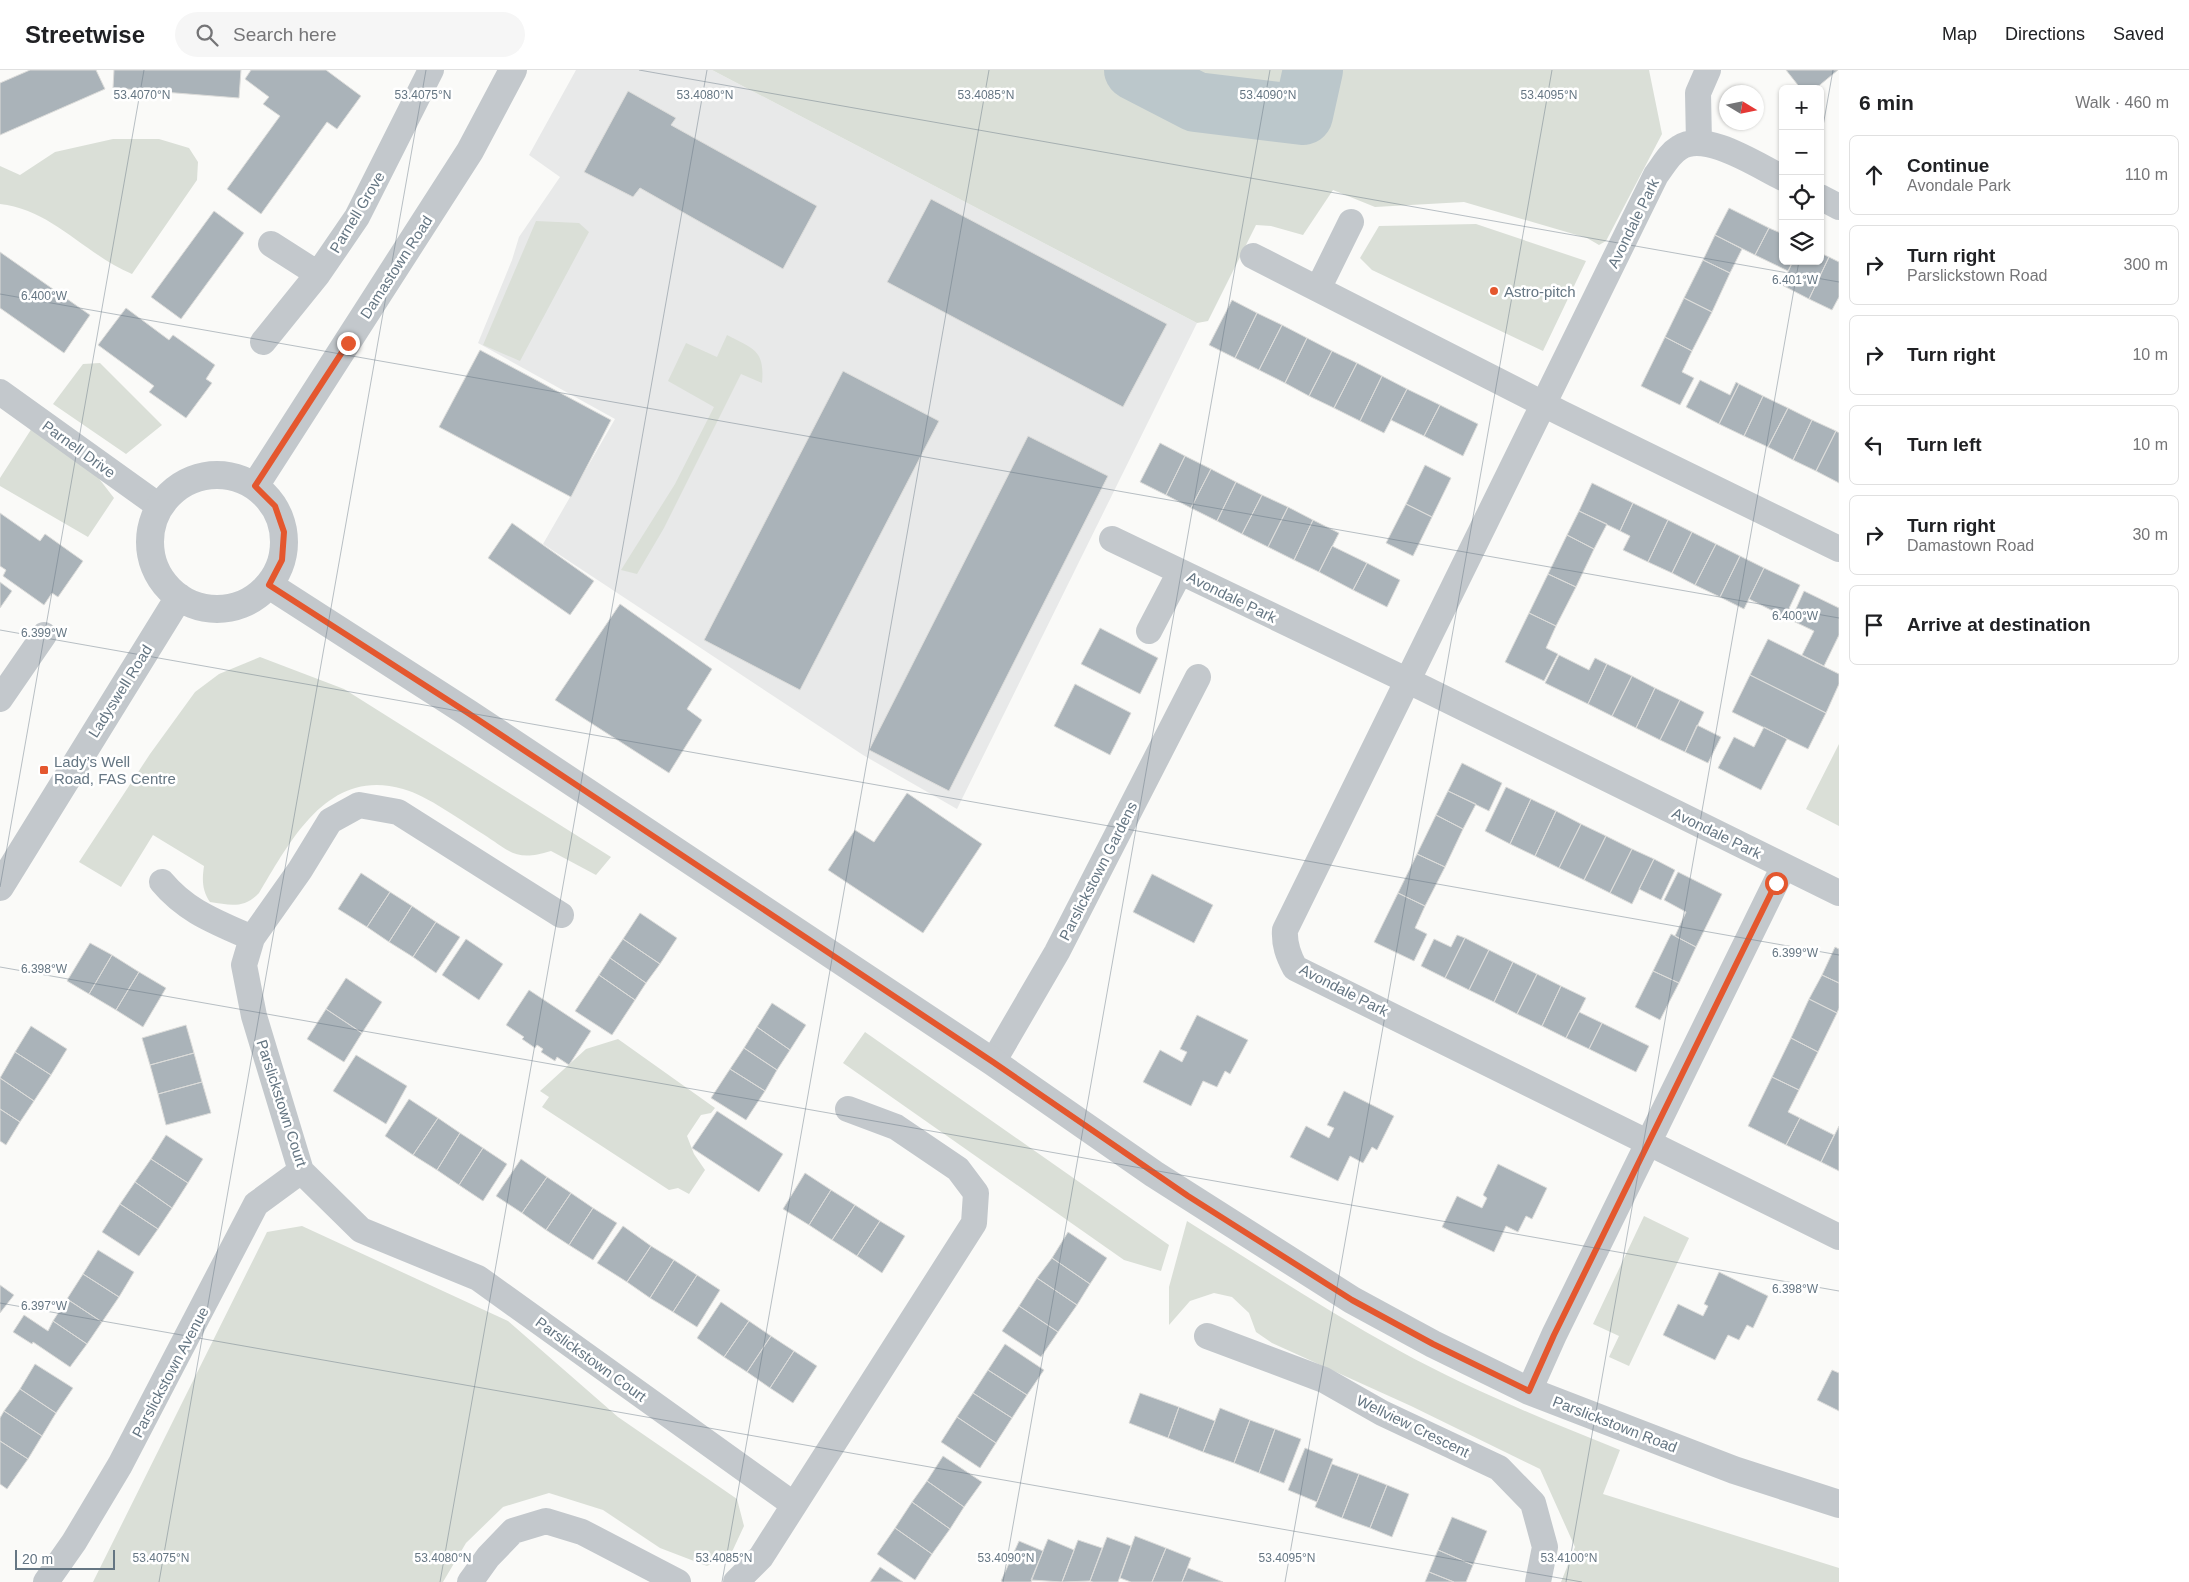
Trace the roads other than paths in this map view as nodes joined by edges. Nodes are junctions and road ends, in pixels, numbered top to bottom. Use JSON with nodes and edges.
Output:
{"nodes":[{"id":1,"x":431,"y":70,"type":"edge"},
{"id":2,"x":513,"y":70,"type":"edge"},
{"id":3,"x":1708,"y":70,"type":"edge"},
{"id":4,"x":1699,"y":143,"type":"junction"},
{"id":5,"x":1779,"y":176,"type":"edge"},
{"id":6,"x":1824,"y":199,"type":"edge"},
{"id":7,"x":1839,"y":207,"type":"edge"},
{"id":8,"x":1351,"y":222,"type":"dead end"},
{"id":9,"x":271,"y":244,"type":"dead end"},
{"id":10,"x":1254,"y":256,"type":"dead end"},
{"id":11,"x":318,"y":274,"type":"junction"},
{"id":12,"x":1318,"y":289,"type":"junction"},
{"id":13,"x":263,"y":342,"type":"dead end"},
{"id":14,"x":0,"y":392,"type":"edge"},
{"id":15,"x":1544,"y":404,"type":"junction"},
{"id":16,"x":255,"y":486,"type":"junction"},
{"id":17,"x":159,"y":506,"type":"junction"},
{"id":18,"x":1112,"y":539,"type":"dead end"},
{"id":19,"x":1839,"y":549,"type":"edge"},
{"id":20,"x":1180,"y":572,"type":"junction"},
{"id":21,"x":269,"y":585,"type":"junction"},
{"id":22,"x":179,"y":597,"type":"junction"},
{"id":23,"x":1149,"y":631,"type":"dead end"},
{"id":24,"x":44,"y":635,"type":"dead end"},
{"id":25,"x":1198,"y":677,"type":"dead end"},
{"id":26,"x":1407,"y":681,"type":"junction"},
{"id":27,"x":0,"y":699,"type":"edge"},
{"id":28,"x":1784,"y":866,"type":"junction"},
{"id":29,"x":162,"y":882,"type":"dead end"},
{"id":30,"x":0,"y":887,"type":"edge"},
{"id":31,"x":1839,"y":893,"type":"edge"},
{"id":32,"x":561,"y":915,"type":"dead end"},
{"id":33,"x":252,"y":938,"type":"junction"},
{"id":34,"x":993,"y":1062,"type":"junction"},
{"id":35,"x":848,"y":1110,"type":"dead end"},
{"id":36,"x":1649,"y":1141,"type":"junction"},
{"id":37,"x":301,"y":1171,"type":"junction"},
{"id":38,"x":1839,"y":1237,"type":"edge"},
{"id":39,"x":1207,"y":1336,"type":"dead end"},
{"id":40,"x":1529,"y":1391,"type":"junction"},
{"id":41,"x":793,"y":1504,"type":"junction"},
{"id":42,"x":1839,"y":1504,"type":"edge"},
{"id":43,"x":46,"y":1582,"type":"edge"},
{"id":44,"x":470,"y":1582,"type":"edge"},
{"id":45,"x":678,"y":1582,"type":"edge"},
{"id":46,"x":736,"y":1582,"type":"edge"},
{"id":47,"x":1538,"y":1582,"type":"edge"}],
"edges":[{"from":1,"to":11,"type":"street","name":"Parnell Grove"},
{"from":2,"to":16,"type":"street","name":"Damastown Road"},
{"from":3,"to":4,"type":"street"},
{"from":4,"to":5,"type":"street","name":"Avondale Park"},
{"from":4,"to":15,"type":"street","name":"Avondale Park"},
{"from":6,"to":7,"type":"street"},
{"from":8,"to":12,"type":"street"},
{"from":9,"to":11,"type":"street"},
{"from":10,"to":12,"type":"street"},
{"from":11,"to":13,"type":"street","name":"Parnell Grove"},
{"from":12,"to":15,"type":"street"},
{"from":14,"to":17,"type":"street","name":"Parnell Drive"},
{"from":15,"to":19,"type":"street"},
{"from":15,"to":26,"type":"street","name":"Avondale Park"},
{"from":16,"to":17,"type":"street"},
{"from":16,"to":21,"type":"street"},
{"from":17,"to":22,"type":"street"},
{"from":18,"to":20,"type":"street","name":"Avondale Park"},
{"from":20,"to":23,"type":"street"},
{"from":20,"to":26,"type":"street","name":"Avondale Park"},
{"from":21,"to":22,"type":"street"},
{"from":21,"to":34,"type":"street","name":"Parslickstown Road"},
{"from":22,"to":30,"type":"street","name":"Ladyswell Road"},
{"from":24,"to":27,"type":"street"},
{"from":25,"to":34,"type":"street","name":"Parslickstown Gardens"},
{"from":26,"to":28,"type":"street","name":"Avondale Park"},
{"from":26,"to":36,"type":"street","name":"Avondale Park"},
{"from":28,"to":31,"type":"street","name":"Avondale Park"},
{"from":28,"to":36,"type":"street"},
{"from":29,"to":33,"type":"street"},
{"from":32,"to":33,"type":"street","name":"Parslickstown Court"},
{"from":33,"to":37,"type":"street","name":"Parslickstown Court"},
{"from":34,"to":40,"type":"street","name":"Parslickstown Road"},
{"from":35,"to":41,"type":"street"},
{"from":36,"to":38,"type":"street","name":"Avondale Park"},
{"from":36,"to":40,"type":"street"},
{"from":37,"to":41,"type":"street","name":"Parslickstown Court"},
{"from":37,"to":43,"type":"street","name":"Parslickstown Avenue"},
{"from":39,"to":47,"type":"street","name":"Wellview Crescent"},
{"from":40,"to":42,"type":"street","name":"Parslickstown Road"},
{"from":41,"to":46,"type":"street"},
{"from":44,"to":45,"type":"street"}]}
